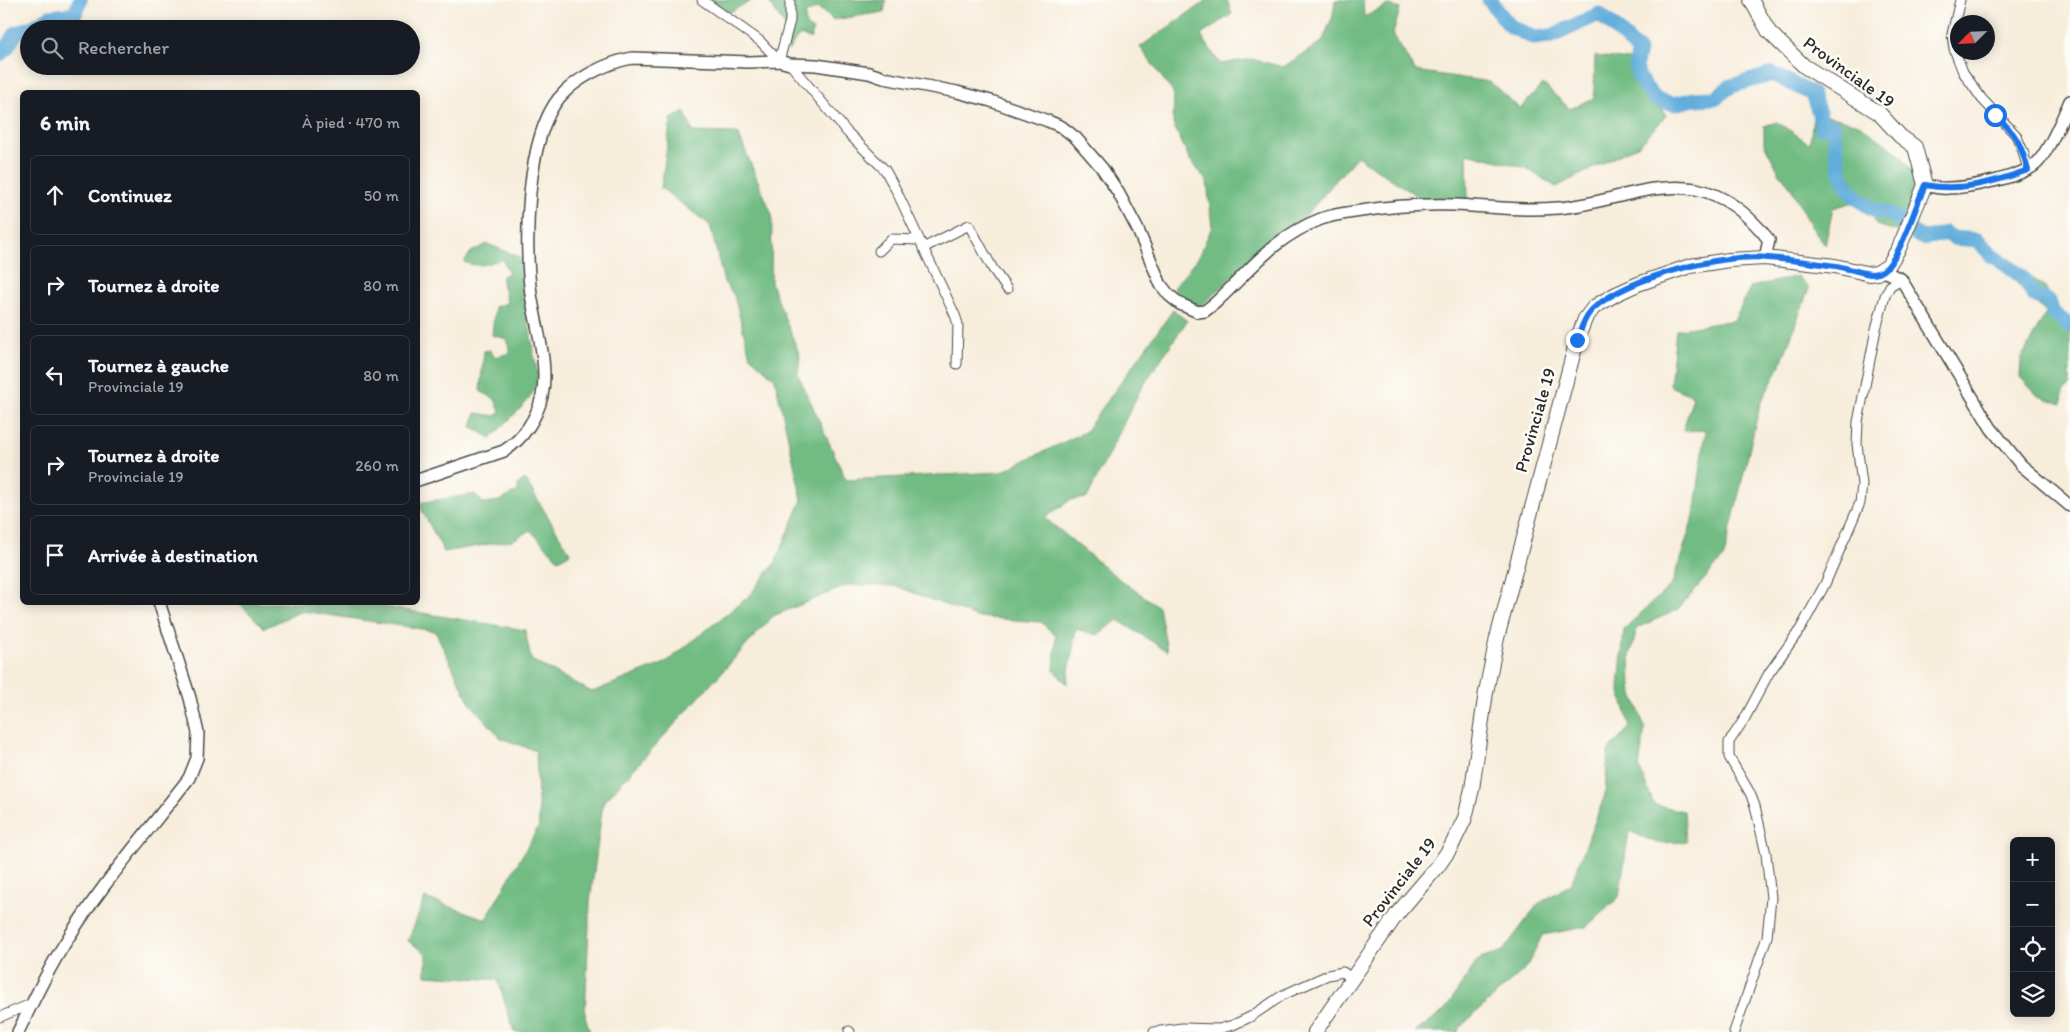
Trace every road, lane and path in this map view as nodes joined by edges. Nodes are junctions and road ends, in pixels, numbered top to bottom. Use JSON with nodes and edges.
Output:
{"nodes":[{"id":1,"x":702,"y":0,"type":"edge"},
{"id":2,"x":790,"y":0,"type":"edge"},
{"id":3,"x":1752,"y":0,"type":"edge"},
{"id":4,"x":1960,"y":0,"type":"edge"},
{"id":5,"x":785,"y":63,"type":"junction"},
{"id":6,"x":2070,"y":101,"type":"edge"},
{"id":7,"x":2028,"y":170,"type":"junction"},
{"id":8,"x":1925,"y":185,"type":"junction"},
{"id":9,"x":921,"y":244,"type":"junction"},
{"id":10,"x":879,"y":251,"type":"dead end"},
{"id":11,"x":1765,"y":258,"type":"junction"},
{"id":12,"x":1883,"y":271,"type":"junction"},
{"id":13,"x":1901,"y":279,"type":"junction"},
{"id":14,"x":1006,"y":289,"type":"dead end"},
{"id":15,"x":957,"y":364,"type":"dead end"},
{"id":16,"x":420,"y":479,"type":"edge"},
{"id":17,"x":2070,"y":506,"type":"edge"},
{"id":18,"x":160,"y":605,"type":"edge"},
{"id":19,"x":1351,"y":978,"type":"junction"},
{"id":20,"x":33,"y":1003,"type":"junction"},
{"id":21,"x":0,"y":1017,"type":"edge"},
{"id":22,"x":18,"y":1032,"type":"edge"},
{"id":23,"x":1154,"y":1032,"type":"edge"},
{"id":24,"x":1315,"y":1032,"type":"edge"},
{"id":25,"x":1734,"y":1032,"type":"edge"}],
"edges":[{"from":1,"to":5,"type":"street"},
{"from":2,"to":5,"type":"street"},
{"from":3,"to":8,"type":"main road","name":"Provinciale 19"},
{"from":4,"to":7,"type":"street"},
{"from":5,"to":9,"type":"street"},
{"from":5,"to":11,"type":"street"},
{"from":5,"to":16,"type":"street"},
{"from":6,"to":7,"type":"street"},
{"from":7,"to":8,"type":"street"},
{"from":8,"to":12,"type":"main road"},
{"from":9,"to":10,"type":"street"},
{"from":9,"to":14,"type":"street"},
{"from":9,"to":15,"type":"street"},
{"from":11,"to":12,"type":"main road","name":"Provinciale 19"},
{"from":11,"to":19,"type":"main road","name":"Provinciale 19"},
{"from":12,"to":13,"type":"street"},
{"from":13,"to":17,"type":"street"},
{"from":13,"to":25,"type":"street"},
{"from":18,"to":20,"type":"street"},
{"from":19,"to":23,"type":"street"},
{"from":19,"to":24,"type":"main road","name":"Provinciale 19"},
{"from":20,"to":21,"type":"street"},
{"from":20,"to":22,"type":"street"}]}
